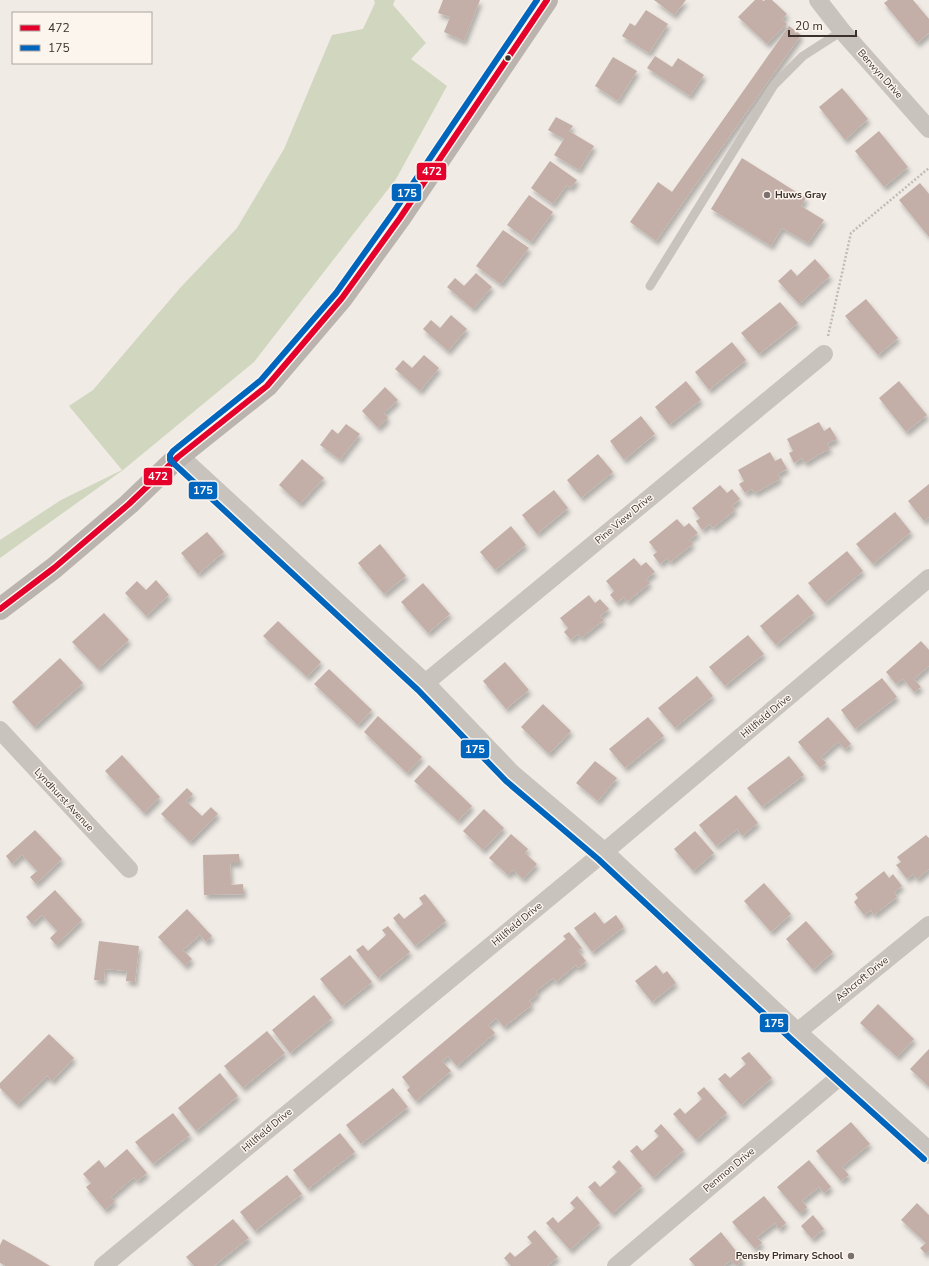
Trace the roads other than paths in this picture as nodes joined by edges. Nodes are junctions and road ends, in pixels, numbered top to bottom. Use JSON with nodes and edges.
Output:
{"nodes":[{"id":1,"x":818,"y":0,"type":"edge"},
{"id":2,"x":546,"y":1,"type":"edge"},
{"id":3,"x":842,"y":30,"type":"junction"},
{"id":4,"x":929,"y":129,"type":"edge"},
{"id":5,"x":650,"y":286,"type":"dead end"},
{"id":6,"x":824,"y":354,"type":"road end"},
{"id":7,"x":178,"y":457,"type":"junction"},
{"id":8,"x":929,"y":578,"type":"edge"},
{"id":9,"x":0,"y":609,"type":"edge"},
{"id":10,"x":424,"y":684,"type":"junction"},
{"id":11,"x":0,"y":730,"type":"edge"},
{"id":12,"x":603,"y":853,"type":"junction"},
{"id":13,"x":129,"y":869,"type":"dead end"},
{"id":14,"x":929,"y":925,"type":"edge"},
{"id":15,"x":796,"y":1033,"type":"junction"},
{"id":16,"x":843,"y":1074,"type":"junction"},
{"id":17,"x":927,"y":1148,"type":"edge"},
{"id":18,"x":103,"y":1266,"type":"edge"},
{"id":19,"x":616,"y":1266,"type":"edge"}],
"edges":[{"from":1,"to":3,"type":"street","name":"Berwyn Drive"},
{"from":2,"to":7,"type":"main road"},
{"from":3,"to":4,"type":"street","name":"Berwyn Drive"},
{"from":3,"to":5,"type":"lane"},
{"from":6,"to":10,"type":"street","name":"Pine View Drive"},
{"from":7,"to":9,"type":"main road"},
{"from":7,"to":10,"type":"street"},
{"from":8,"to":12,"type":"street","name":"Hillfield Drive"},
{"from":10,"to":12,"type":"street"},
{"from":11,"to":13,"type":"street","name":"Lyndhurst Avenue"},
{"from":12,"to":15,"type":"street"},
{"from":12,"to":18,"type":"street","name":"Hillfield Drive"},
{"from":14,"to":15,"type":"street","name":"Ashcroft Drive"},
{"from":15,"to":16,"type":"street"},
{"from":16,"to":17,"type":"street"},
{"from":16,"to":19,"type":"street","name":"Penmon Drive"}]}
